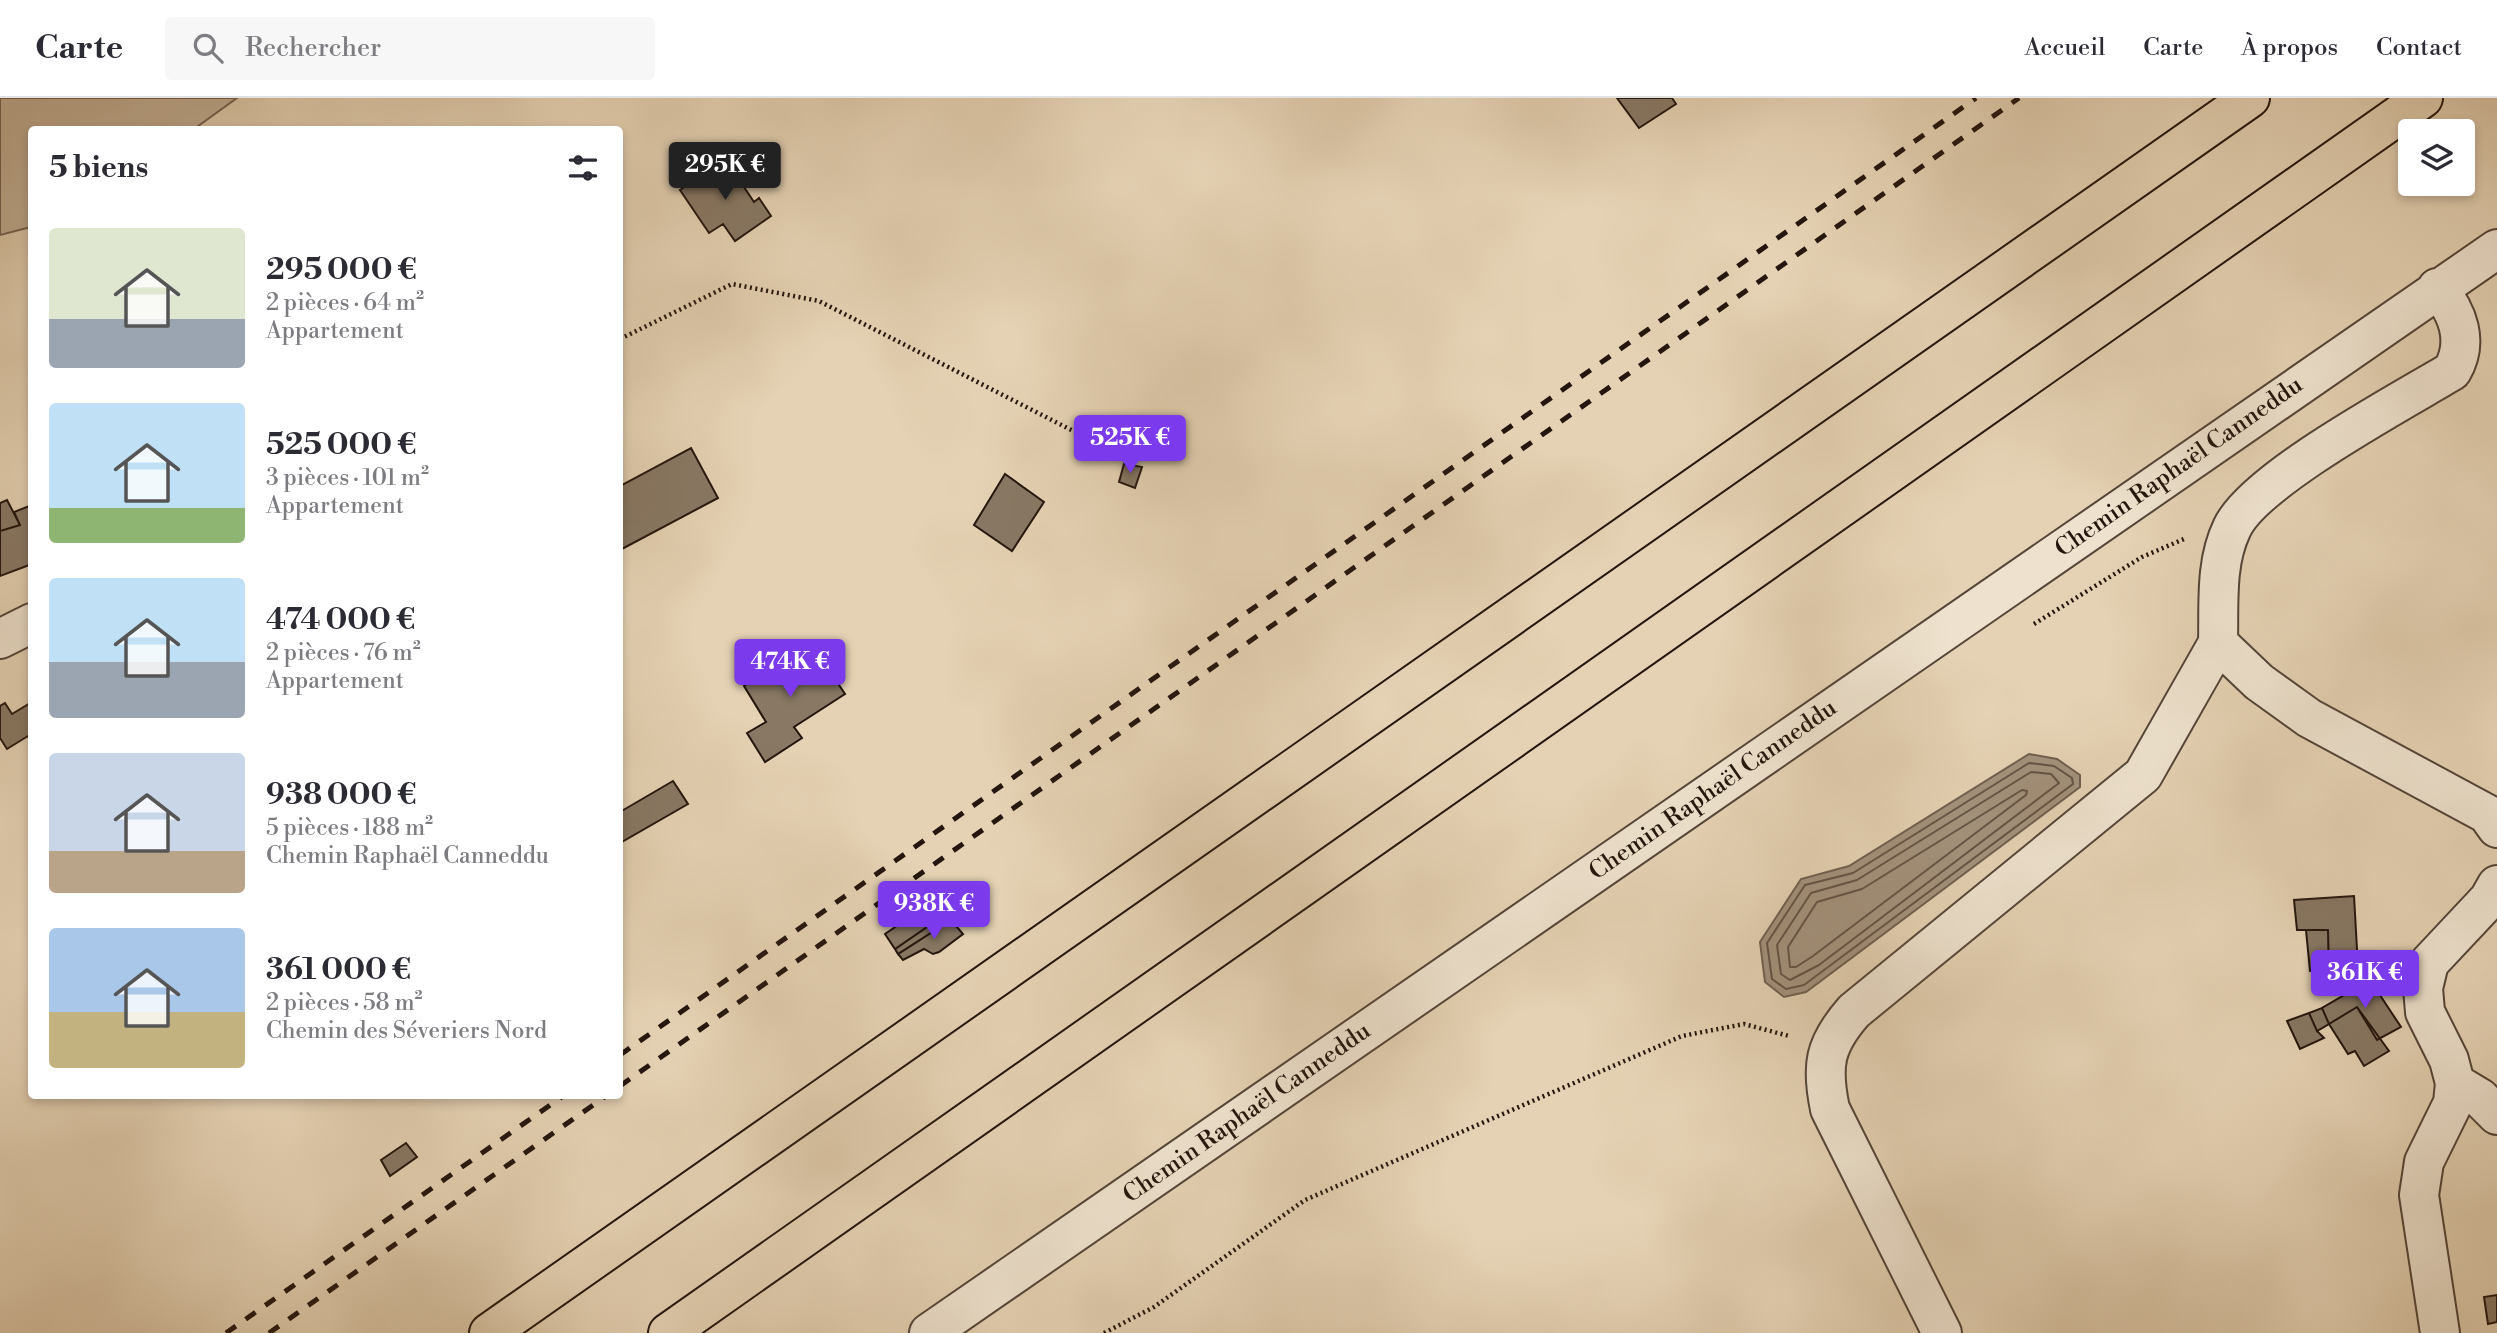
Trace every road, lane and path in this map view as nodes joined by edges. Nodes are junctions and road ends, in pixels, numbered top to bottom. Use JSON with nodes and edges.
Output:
{"nodes":[{"id":1,"x":2250,"y":98,"type":"edge"},
{"id":2,"x":2423,"y":98,"type":"edge"},
{"id":3,"x":2497,"y":249,"type":"edge"},
{"id":4,"x":2437,"y":288,"type":"junction"},
{"id":5,"x":623,"y":338,"type":"edge"},
{"id":6,"x":1083,"y":436,"type":"dead end"},
{"id":7,"x":2232,"y":526,"type":"junction"},
{"id":8,"x":28,"y":626,"type":"edge"},
{"id":9,"x":2027,"y":629,"type":"dead end"},
{"id":10,"x":0,"y":639,"type":"edge"},
{"id":11,"x":2218,"y":643,"type":"junction"},
{"id":12,"x":2497,"y":828,"type":"edge"},
{"id":13,"x":2497,"y":885,"type":"edge"},
{"id":14,"x":1829,"y":1046,"type":"junction"},
{"id":15,"x":2455,"y":1083,"type":"junction"},
{"id":16,"x":2497,"y":1115,"type":"edge"},
{"id":17,"x":489,"y":1333,"type":"edge"},
{"id":18,"x":668,"y":1333,"type":"edge"},
{"id":19,"x":929,"y":1333,"type":"edge"},
{"id":20,"x":1104,"y":1333,"type":"edge"},
{"id":21,"x":1942,"y":1333,"type":"edge"},
{"id":22,"x":2440,"y":1333,"type":"edge"}],
"edges":[{"from":1,"to":17,"type":"highway"},
{"from":2,"to":18,"type":"highway"},
{"from":3,"to":4,"type":"street","name":"Chemin Raphaël Canneddu"},
{"from":4,"to":7,"type":"street"},
{"from":4,"to":19,"type":"street","name":"Chemin Raphaël Canneddu"},
{"from":5,"to":6,"type":"path"},
{"from":7,"to":9,"type":"path"},
{"from":7,"to":11,"type":"street"},
{"from":8,"to":10,"type":"street"},
{"from":11,"to":12,"type":"street"},
{"from":11,"to":14,"type":"street"},
{"from":13,"to":15,"type":"street"},
{"from":14,"to":20,"type":"path"},
{"from":14,"to":21,"type":"street"},
{"from":15,"to":16,"type":"street"},
{"from":15,"to":22,"type":"street"}]}
